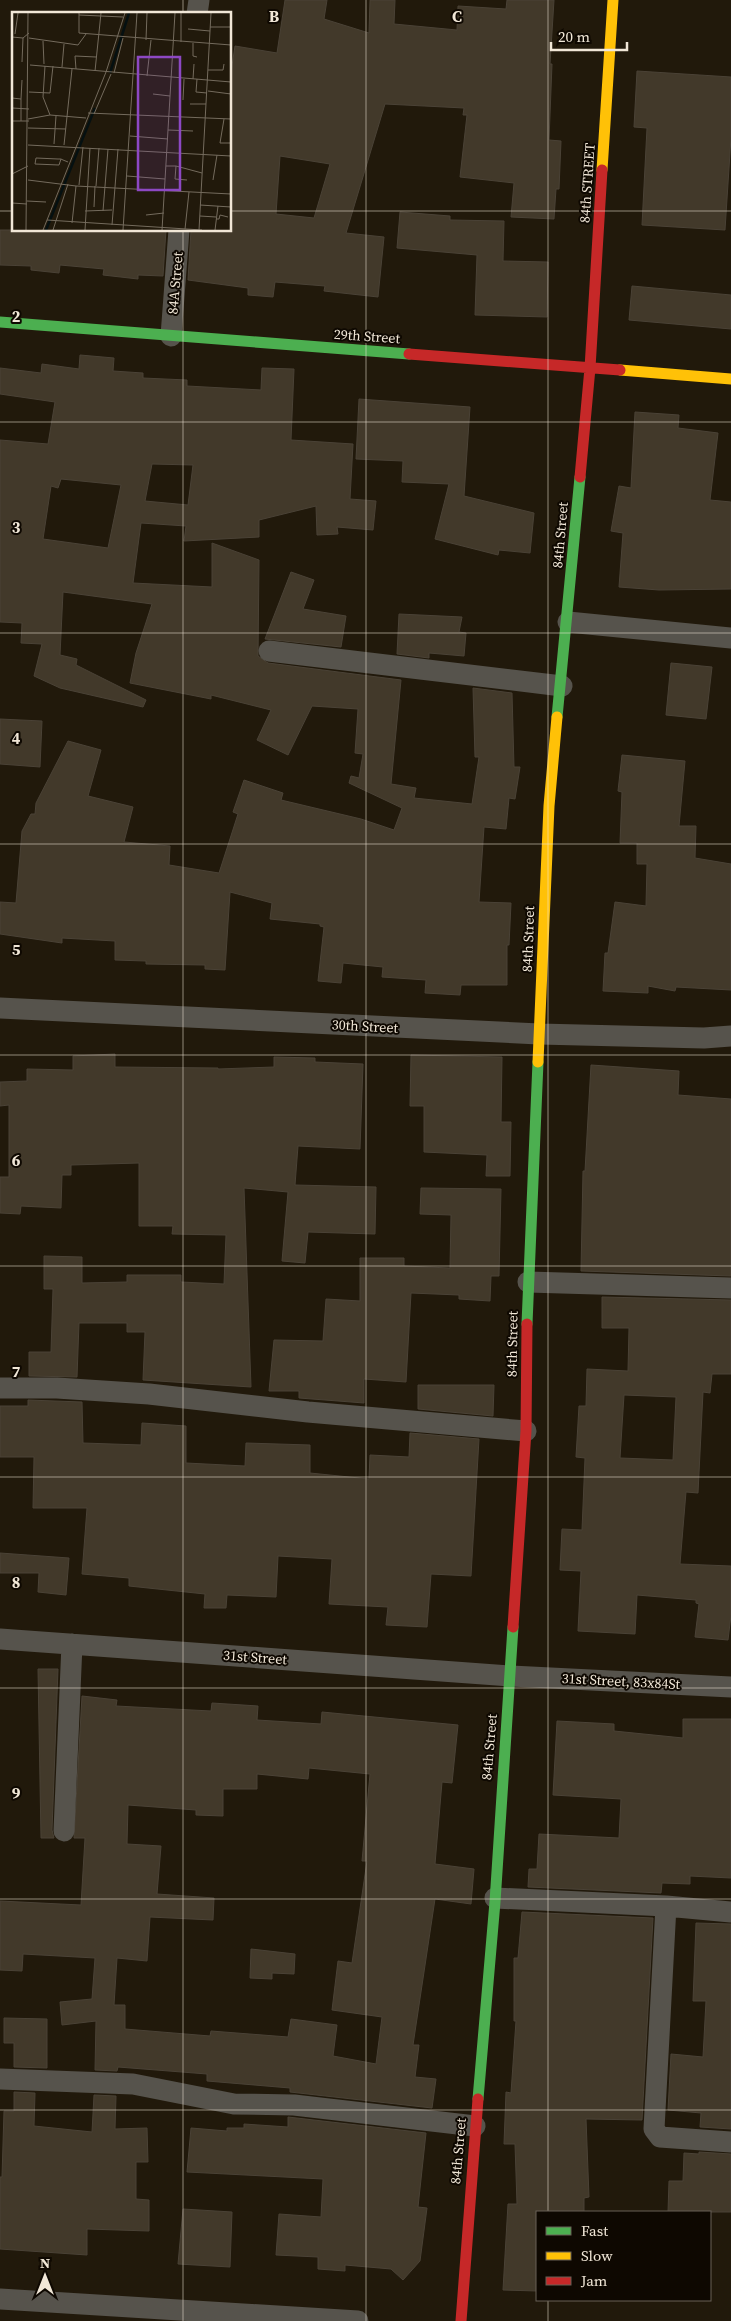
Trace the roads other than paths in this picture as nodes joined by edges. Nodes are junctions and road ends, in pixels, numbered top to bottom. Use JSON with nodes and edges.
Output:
{"nodes":[{"id":1,"x":613,"y":0,"type":"edge"},
{"id":2,"x":179,"y":231,"type":"edge"},
{"id":3,"x":0,"y":322,"type":"edge"},
{"id":4,"x":170,"y":336,"type":"junction"},
{"id":5,"x":590,"y":368,"type":"junction"},
{"id":6,"x":731,"y":379,"type":"edge"},
{"id":7,"x":568,"y":622,"type":"junction"},
{"id":8,"x":731,"y":638,"type":"edge"},
{"id":9,"x":269,"y":652,"type":"dead end"},
{"id":10,"x":562,"y":686,"type":"junction"},
{"id":11,"x":0,"y":1008,"type":"edge"},
{"id":12,"x":539,"y":1034,"type":"junction"},
{"id":13,"x":731,"y":1036,"type":"edge"},
{"id":14,"x":528,"y":1282,"type":"junction"},
{"id":15,"x":731,"y":1288,"type":"edge"},
{"id":16,"x":0,"y":1388,"type":"edge"},
{"id":17,"x":526,"y":1431,"type":"junction"},
{"id":18,"x":0,"y":1639,"type":"edge"},
{"id":19,"x":72,"y":1644,"type":"junction"},
{"id":20,"x":511,"y":1676,"type":"junction"},
{"id":21,"x":731,"y":1687,"type":"edge"},
{"id":22,"x":64,"y":1831,"type":"dead end"},
{"id":23,"x":494,"y":1898,"type":"junction"},
{"id":24,"x":666,"y":1906,"type":"junction"},
{"id":25,"x":731,"y":1912,"type":"edge"},
{"id":26,"x":0,"y":2079,"type":"edge"},
{"id":27,"x":475,"y":2126,"type":"junction"},
{"id":28,"x":731,"y":2142,"type":"edge"},
{"id":29,"x":0,"y":2299,"type":"edge"},
{"id":30,"x":358,"y":2321,"type":"edge"},
{"id":31,"x":461,"y":2321,"type":"edge"}],
"edges":[{"from":1,"to":5,"type":"main road","name":"84th STREET"},
{"from":2,"to":4,"type":"street","name":"84A Street"},
{"from":3,"to":4,"type":"main road","name":"29th Street"},
{"from":4,"to":5,"type":"main road","name":"29th Street"},
{"from":5,"to":6,"type":"main road","name":"29th Street"},
{"from":5,"to":7,"type":"main road","name":"84th Street"},
{"from":7,"to":8,"type":"street"},
{"from":7,"to":10,"type":"main road","name":"84th Street"},
{"from":9,"to":10,"type":"street"},
{"from":10,"to":12,"type":"main road","name":"84th Street"},
{"from":11,"to":12,"type":"street","name":"30th Street"},
{"from":12,"to":13,"type":"street","name":"30th Street"},
{"from":12,"to":14,"type":"main road","name":"84th Street"},
{"from":14,"to":15,"type":"street"},
{"from":14,"to":17,"type":"main road","name":"84th Street"},
{"from":16,"to":17,"type":"street"},
{"from":17,"to":20,"type":"main road","name":"84th Street"},
{"from":18,"to":19,"type":"street","name":"31st Street"},
{"from":19,"to":20,"type":"street","name":"31st Street"},
{"from":19,"to":22,"type":"street"},
{"from":20,"to":21,"type":"street","name":"31st Street, 83x84St"},
{"from":20,"to":23,"type":"main road","name":"84th Street"},
{"from":23,"to":24,"type":"street"},
{"from":23,"to":27,"type":"main road","name":"84th Street"},
{"from":24,"to":25,"type":"street"},
{"from":24,"to":28,"type":"street"},
{"from":26,"to":27,"type":"street"},
{"from":27,"to":31,"type":"main road","name":"84th Street"},
{"from":29,"to":30,"type":"street"}]}
